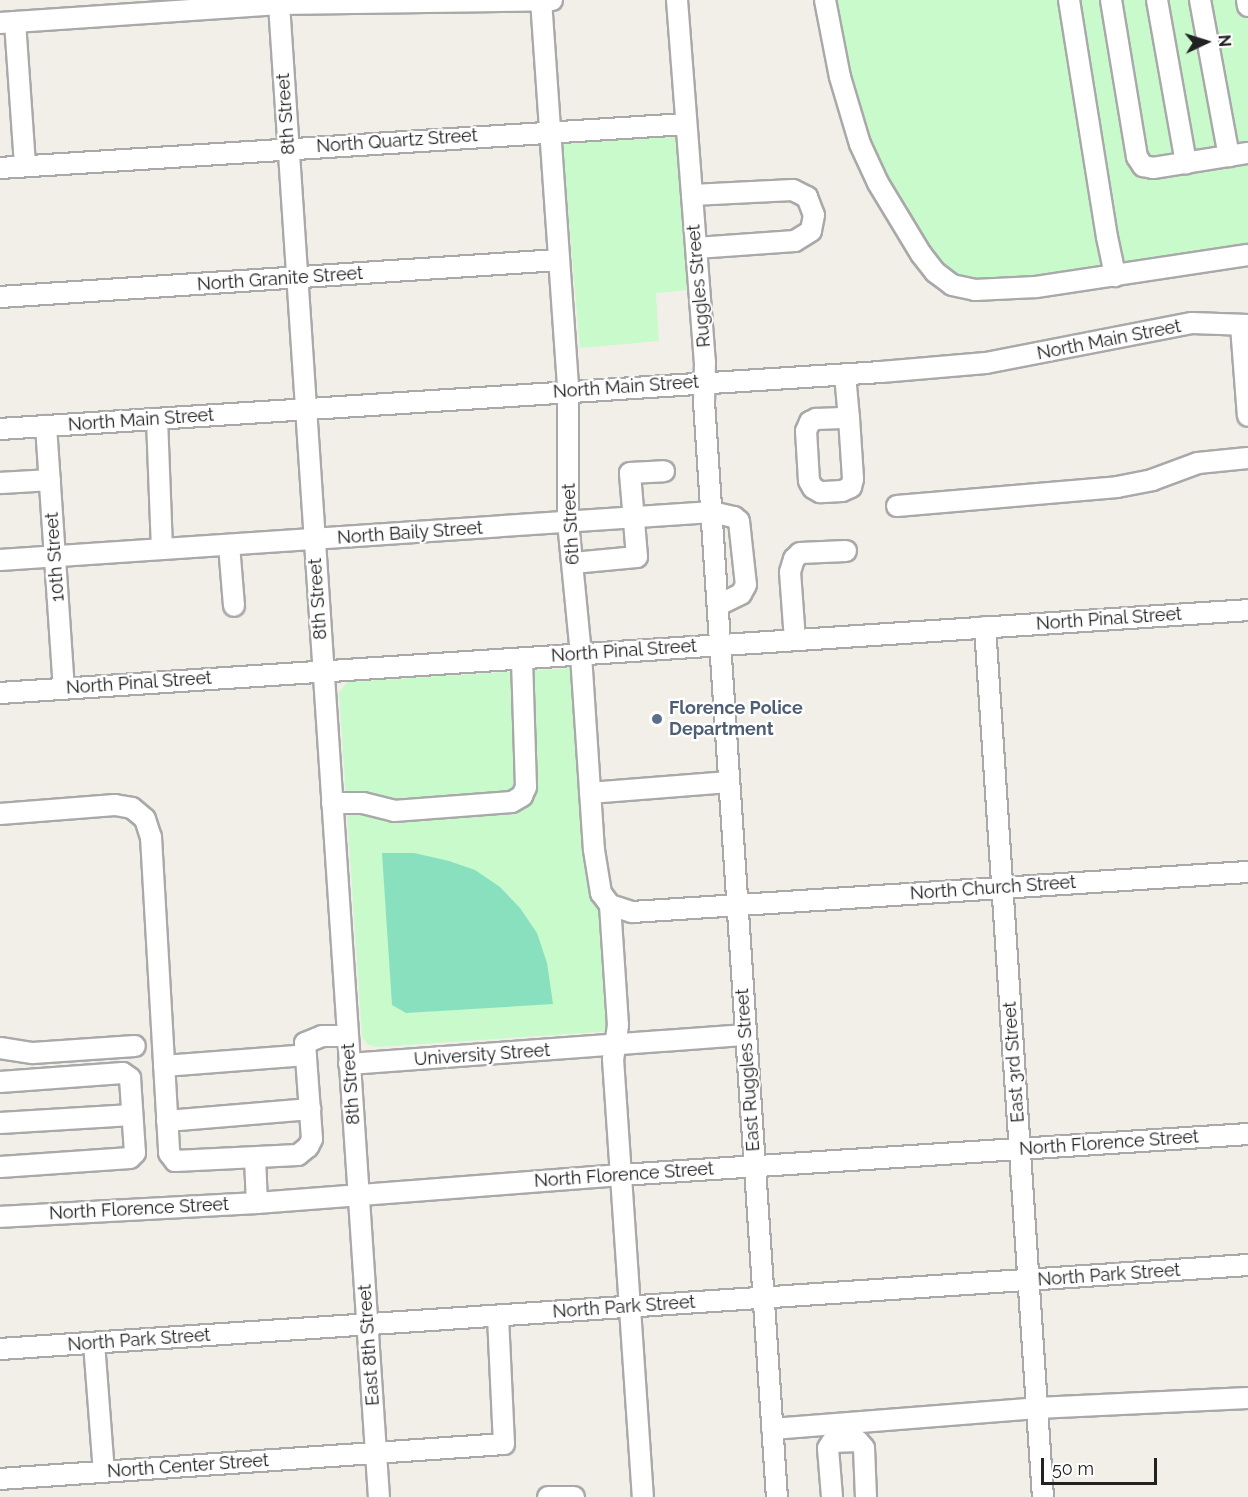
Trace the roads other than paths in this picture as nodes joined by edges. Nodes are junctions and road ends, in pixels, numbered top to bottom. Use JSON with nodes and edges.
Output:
{"nodes":[{"id":1,"x":541,"y":0,"type":"edge"},
{"id":2,"x":554,"y":0,"type":"edge"},
{"id":3,"x":677,"y":0,"type":"edge"},
{"id":4,"x":825,"y":0,"type":"edge"},
{"id":5,"x":1069,"y":0,"type":"edge"},
{"id":6,"x":1111,"y":0,"type":"edge"},
{"id":7,"x":1157,"y":0,"type":"edge"},
{"id":8,"x":1200,"y":0,"type":"edge"},
{"id":9,"x":1247,"y":0,"type":"edge"},
{"id":10,"x":404,"y":2,"type":"edge"},
{"id":11,"x":279,"y":4,"type":"junction"},
{"id":12,"x":1248,"y":6,"type":"edge"},
{"id":13,"x":139,"y":7,"type":"edge"},
{"id":14,"x":7,"y":23,"type":"edge"},
{"id":15,"x":686,"y":124,"type":"junction"},
{"id":16,"x":549,"y":133,"type":"junction"},
{"id":17,"x":288,"y":148,"type":"junction"},
{"id":18,"x":1238,"y":155,"type":"edge"},
{"id":19,"x":1186,"y":163,"type":"junction"},
{"id":20,"x":25,"y":166,"type":"junction"},
{"id":21,"x":0,"y":168,"type":"edge"},
{"id":22,"x":692,"y":195,"type":"junction"},
{"id":23,"x":696,"y":248,"type":"junction"},
{"id":24,"x":1248,"y":255,"type":"edge"},
{"id":25,"x":559,"y":260,"type":"junction"},
{"id":26,"x":1115,"y":276,"type":"junction"},
{"id":27,"x":297,"y":277,"type":"junction"},
{"id":28,"x":0,"y":297,"type":"edge"},
{"id":29,"x":1245,"y":326,"type":"edge"},
{"id":30,"x":845,"y":375,"type":"junction"},
{"id":31,"x":705,"y":382,"type":"junction"},
{"id":32,"x":568,"y":391,"type":"junction"},
{"id":33,"x":306,"y":409,"type":"junction"},
{"id":34,"x":1248,"y":416,"type":"edge"},
{"id":35,"x":849,"y":418,"type":"dead end"},
{"id":36,"x":157,"y":419,"type":"junction"},
{"id":37,"x":46,"y":426,"type":"junction"},
{"id":38,"x":0,"y":429,"type":"edge"},
{"id":39,"x":1248,"y":458,"type":"edge"},
{"id":40,"x":664,"y":471,"type":"dead end"},
{"id":41,"x":50,"y":480,"type":"junction"},
{"id":42,"x":0,"y":483,"type":"edge"},
{"id":43,"x":897,"y":506,"type":"dead end"},
{"id":44,"x":712,"y":512,"type":"junction"},
{"id":45,"x":634,"y":517,"type":"junction"},
{"id":46,"x":568,"y":522,"type":"junction"},
{"id":47,"x":314,"y":539,"type":"junction"},
{"id":48,"x":229,"y":545,"type":"junction"},
{"id":49,"x":162,"y":549,"type":"junction"},
{"id":50,"x":846,"y":551,"type":"dead end"},
{"id":51,"x":55,"y":556,"type":"junction"},
{"id":52,"x":0,"y":560,"type":"edge"},
{"id":53,"x":573,"y":562,"type":"junction"},
{"id":54,"x":718,"y":605,"type":"junction"},
{"id":55,"x":234,"y":606,"type":"dead end"},
{"id":56,"x":1248,"y":610,"type":"edge"},
{"id":57,"x":985,"y":627,"type":"junction"},
{"id":58,"x":795,"y":640,"type":"junction"},
{"id":59,"x":720,"y":644,"type":"junction"},
{"id":60,"x":581,"y":655,"type":"junction"},
{"id":61,"x":522,"y":659,"type":"junction"},
{"id":62,"x":323,"y":671,"type":"junction"},
{"id":63,"x":64,"y":687,"type":"junction"},
{"id":64,"x":0,"y":693,"type":"edge"},
{"id":65,"x":729,"y":782,"type":"junction"},
{"id":66,"x":590,"y":793,"type":"junction"},
{"id":67,"x":332,"y":803,"type":"junction"},
{"id":68,"x":0,"y":814,"type":"edge"},
{"id":69,"x":1248,"y":872,"type":"edge"},
{"id":70,"x":1002,"y":887,"type":"junction"},
{"id":71,"x":737,"y":904,"type":"junction"},
{"id":72,"x":610,"y":905,"type":"junction"},
{"id":73,"x":746,"y":1035,"type":"junction"},
{"id":74,"x":347,"y":1036,"type":"junction"},
{"id":75,"x":615,"y":1045,"type":"junction"},
{"id":76,"x":135,"y":1046,"type":"dead end"},
{"id":77,"x":0,"y":1048,"type":"edge"},
{"id":78,"x":306,"y":1055,"type":"junction"},
{"id":79,"x":349,"y":1064,"type":"junction"},
{"id":80,"x":164,"y":1066,"type":"junction"},
{"id":81,"x":0,"y":1082,"type":"edge"},
{"id":82,"x":310,"y":1109,"type":"junction"},
{"id":83,"x":132,"y":1115,"type":"junction"},
{"id":84,"x":167,"y":1121,"type":"junction"},
{"id":85,"x":0,"y":1123,"type":"edge"},
{"id":86,"x":1248,"y":1134,"type":"edge"},
{"id":87,"x":1020,"y":1149,"type":"junction"},
{"id":88,"x":255,"y":1158,"type":"junction"},
{"id":89,"x":0,"y":1167,"type":"edge"},
{"id":90,"x":755,"y":1167,"type":"junction"},
{"id":91,"x":621,"y":1175,"type":"junction"},
{"id":92,"x":359,"y":1193,"type":"junction"},
{"id":93,"x":257,"y":1203,"type":"junction"},
{"id":94,"x":0,"y":1217,"type":"edge"},
{"id":95,"x":1248,"y":1265,"type":"edge"},
{"id":96,"x":1029,"y":1280,"type":"junction"},
{"id":97,"x":763,"y":1298,"type":"junction"},
{"id":98,"x":630,"y":1307,"type":"junction"},
{"id":99,"x":498,"y":1316,"type":"junction"},
{"id":100,"x":369,"y":1324,"type":"junction"},
{"id":101,"x":94,"y":1343,"type":"junction"},
{"id":102,"x":0,"y":1349,"type":"edge"},
{"id":103,"x":1248,"y":1398,"type":"edge"},
{"id":104,"x":1037,"y":1408,"type":"junction"},
{"id":105,"x":772,"y":1429,"type":"junction"},
{"id":106,"x":376,"y":1453,"type":"junction"},
{"id":107,"x":104,"y":1472,"type":"junction"},
{"id":108,"x":0,"y":1479,"type":"edge"},
{"id":109,"x":379,"y":1497,"type":"edge"},
{"id":110,"x":548,"y":1497,"type":"edge"},
{"id":111,"x":574,"y":1497,"type":"edge"},
{"id":112,"x":643,"y":1497,"type":"edge"},
{"id":113,"x":777,"y":1497,"type":"edge"},
{"id":114,"x":832,"y":1497,"type":"edge"},
{"id":115,"x":866,"y":1497,"type":"edge"},
{"id":116,"x":1043,"y":1497,"type":"edge"}],
"edges":[{"from":1,"to":2,"type":"street"},
{"from":1,"to":10,"type":"street"},
{"from":1,"to":16,"type":"street","name":"6th Street"},
{"from":3,"to":15,"type":"street","name":"Ruggles Street"},
{"from":4,"to":26,"type":"street"},
{"from":5,"to":26,"type":"street"},
{"from":6,"to":19,"type":"street"},
{"from":7,"to":19,"type":"street"},
{"from":8,"to":18,"type":"street"},
{"from":9,"to":12,"type":"street"},
{"from":10,"to":11,"type":"street"},
{"from":11,"to":13,"type":"street"},
{"from":11,"to":17,"type":"street","name":"8th Street"},
{"from":13,"to":14,"type":"street"},
{"from":14,"to":20,"type":"street"},
{"from":15,"to":16,"type":"street","name":"North Quartz Street"},
{"from":15,"to":22,"type":"street","name":"Ruggles Street"},
{"from":16,"to":17,"type":"street","name":"North Quartz Street"},
{"from":16,"to":25,"type":"street","name":"6th Street"},
{"from":17,"to":20,"type":"street","name":"North Quartz Street"},
{"from":17,"to":27,"type":"street","name":"8th Street"},
{"from":18,"to":19,"type":"street"},
{"from":20,"to":21,"type":"street","name":"North Quartz Street"},
{"from":22,"to":23,"type":"street","name":"Ruggles Street"},
{"from":22,"to":23,"type":"street"},
{"from":23,"to":31,"type":"street","name":"Ruggles Street"},
{"from":24,"to":26,"type":"street"},
{"from":25,"to":27,"type":"street","name":"North Granite Street"},
{"from":25,"to":32,"type":"street","name":"6th Street"},
{"from":27,"to":28,"type":"street","name":"North Granite Street"},
{"from":27,"to":33,"type":"street","name":"8th Street"},
{"from":29,"to":30,"type":"street","name":"North Main Street"},
{"from":29,"to":34,"type":"street"},
{"from":30,"to":31,"type":"street","name":"North Main Street"},
{"from":30,"to":35,"type":"street"},
{"from":31,"to":32,"type":"street","name":"North Main Street"},
{"from":31,"to":44,"type":"street","name":"Ruggles Street"},
{"from":32,"to":33,"type":"street","name":"North Main Street"},
{"from":32,"to":46,"type":"street","name":"6th Street"},
{"from":33,"to":36,"type":"street","name":"North Main Street"},
{"from":33,"to":47,"type":"street","name":"8th Street"},
{"from":36,"to":37,"type":"street","name":"North Main Street"},
{"from":36,"to":49,"type":"street"},
{"from":37,"to":38,"type":"street","name":"North Main Street"},
{"from":37,"to":41,"type":"street","name":"10th Street"},
{"from":39,"to":43,"type":"street"},
{"from":40,"to":45,"type":"street"},
{"from":41,"to":42,"type":"street"},
{"from":41,"to":51,"type":"street","name":"10th Street"},
{"from":44,"to":45,"type":"street","name":"North Baily Street"},
{"from":44,"to":54,"type":"street","name":"Ruggles Street"},
{"from":44,"to":54,"type":"street"},
{"from":45,"to":46,"type":"street","name":"North Baily Street"},
{"from":45,"to":53,"type":"street"},
{"from":46,"to":47,"type":"street","name":"North Baily Street"},
{"from":46,"to":53,"type":"street","name":"6th Street"},
{"from":47,"to":48,"type":"street","name":"North Baily Street"},
{"from":47,"to":62,"type":"street","name":"8th Street"},
{"from":48,"to":49,"type":"street","name":"North Baily Street"},
{"from":48,"to":55,"type":"street"},
{"from":49,"to":51,"type":"street","name":"North Baily Street"},
{"from":50,"to":58,"type":"street"},
{"from":51,"to":52,"type":"street","name":"North Baily Street"},
{"from":51,"to":63,"type":"street","name":"10th Street"},
{"from":53,"to":60,"type":"street","name":"6th Street"},
{"from":54,"to":59,"type":"street","name":"Ruggles Street"},
{"from":56,"to":57,"type":"street","name":"North Pinal Street"},
{"from":57,"to":58,"type":"street","name":"North Pinal Street"},
{"from":57,"to":70,"type":"street","name":"East 3rd Street"},
{"from":58,"to":59,"type":"street","name":"North Pinal Street"},
{"from":59,"to":60,"type":"street","name":"North Pinal Street"},
{"from":59,"to":65,"type":"street","name":"East Ruggles Street"},
{"from":60,"to":61,"type":"street","name":"North Pinal Street"},
{"from":60,"to":66,"type":"street","name":"6th Street"},
{"from":61,"to":62,"type":"street","name":"North Pinal Street"},
{"from":61,"to":67,"type":"street"},
{"from":62,"to":63,"type":"street","name":"North Pinal Street"},
{"from":62,"to":67,"type":"street","name":"8th Street"},
{"from":63,"to":64,"type":"street","name":"North Pinal Street"},
{"from":65,"to":66,"type":"street"},
{"from":65,"to":71,"type":"street","name":"East Ruggles Street"},
{"from":66,"to":72,"type":"street","name":"6th Street"},
{"from":67,"to":74,"type":"street","name":"8th Street"},
{"from":68,"to":80,"type":"street"},
{"from":69,"to":70,"type":"street","name":"North Church Street"},
{"from":70,"to":71,"type":"street","name":"North Church Street"},
{"from":70,"to":87,"type":"street","name":"East 3rd Street"},
{"from":71,"to":72,"type":"street","name":"North Church Street"},
{"from":71,"to":73,"type":"street","name":"East Ruggles Street"},
{"from":72,"to":75,"type":"street","name":"6th Street"},
{"from":73,"to":75,"type":"street","name":"University Street"},
{"from":73,"to":90,"type":"street","name":"East Ruggles Street"},
{"from":74,"to":78,"type":"street"},
{"from":74,"to":79,"type":"street","name":"8th Street"},
{"from":75,"to":79,"type":"street","name":"University Street"},
{"from":75,"to":91,"type":"street","name":"6th Street"},
{"from":76,"to":77,"type":"street"},
{"from":78,"to":80,"type":"street"},
{"from":78,"to":82,"type":"street"},
{"from":79,"to":92,"type":"street","name":"8th Street"},
{"from":80,"to":84,"type":"street"},
{"from":81,"to":83,"type":"street"},
{"from":82,"to":84,"type":"street"},
{"from":82,"to":88,"type":"street"},
{"from":83,"to":85,"type":"street"},
{"from":83,"to":89,"type":"street"},
{"from":84,"to":88,"type":"street"},
{"from":86,"to":87,"type":"street","name":"North Florence Street"},
{"from":87,"to":90,"type":"street","name":"North Florence Street"},
{"from":87,"to":96,"type":"street","name":"East 3rd Street"},
{"from":88,"to":93,"type":"street"},
{"from":90,"to":91,"type":"street","name":"North Florence Street"},
{"from":90,"to":97,"type":"street","name":"East Ruggles Street"},
{"from":91,"to":92,"type":"street","name":"North Florence Street"},
{"from":91,"to":98,"type":"street","name":"6th Street"},
{"from":92,"to":93,"type":"street","name":"North Florence Street"},
{"from":92,"to":100,"type":"street","name":"East 8th Street"},
{"from":93,"to":94,"type":"street","name":"North Florence Street"},
{"from":95,"to":96,"type":"street","name":"North Park Street"},
{"from":96,"to":97,"type":"street","name":"North Park Street"},
{"from":96,"to":104,"type":"street","name":"East 3rd Street"},
{"from":97,"to":98,"type":"street","name":"North Park Street"},
{"from":97,"to":105,"type":"street","name":"East Ruggles Street"},
{"from":98,"to":99,"type":"street","name":"North Park Street"},
{"from":98,"to":112,"type":"street","name":"6th Street"},
{"from":99,"to":100,"type":"street","name":"North Park Street"},
{"from":99,"to":106,"type":"street","name":"North Center Street"},
{"from":100,"to":101,"type":"street","name":"North Park Street"},
{"from":100,"to":106,"type":"street","name":"East 8th Street"},
{"from":101,"to":102,"type":"street","name":"North Park Street"},
{"from":101,"to":107,"type":"street"},
{"from":103,"to":104,"type":"street"},
{"from":104,"to":105,"type":"street"},
{"from":104,"to":116,"type":"street","name":"East 3rd Street"},
{"from":105,"to":113,"type":"street","name":"East Ruggles Street"},
{"from":106,"to":107,"type":"street","name":"North Center Street"},
{"from":106,"to":109,"type":"street","name":"East 8th Street"},
{"from":107,"to":108,"type":"street","name":"North Center Street"},
{"from":110,"to":111,"type":"street"},
{"from":114,"to":115,"type":"street"}]}
